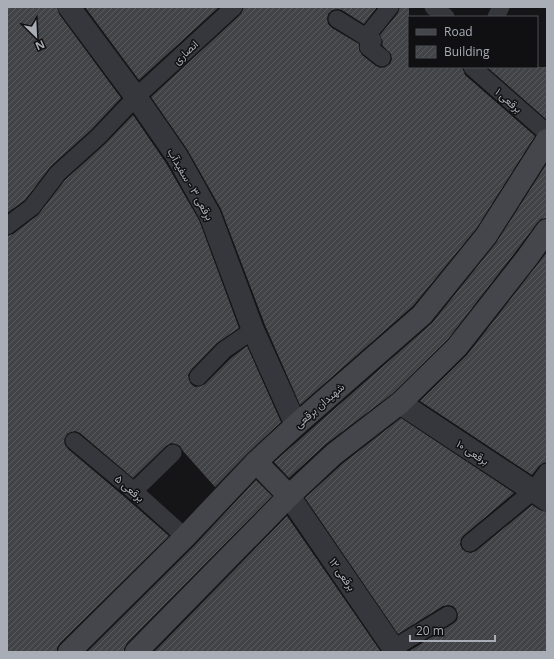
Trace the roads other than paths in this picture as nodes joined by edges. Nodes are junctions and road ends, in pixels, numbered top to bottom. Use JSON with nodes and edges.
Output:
{"nodes":[{"id":1,"x":69,"y":7,"type":"edge"},
{"id":2,"x":234,"y":7,"type":"edge"},
{"id":3,"x":390,"y":7,"type":"edge"},
{"id":4,"x":433,"y":7,"type":"edge"},
{"id":5,"x":501,"y":7,"type":"edge"},
{"id":6,"x":445,"y":16,"type":"edge"},
{"id":7,"x":496,"y":16,"type":"edge"},
{"id":8,"x":337,"y":19,"type":"dead end"},
{"id":9,"x":366,"y":37,"type":"junction"},
{"id":10,"x":382,"y":58,"type":"dead end"},
{"id":11,"x":473,"y":68,"type":"edge"},
{"id":12,"x":136,"y":97,"type":"junction"},
{"id":13,"x":547,"y":133,"type":"edge"},
{"id":14,"x":547,"y":140,"type":"edge"},
{"id":15,"x":7,"y":226,"type":"edge"},
{"id":16,"x":547,"y":230,"type":"edge"},
{"id":17,"x":253,"y":330,"type":"junction"},
{"id":18,"x":198,"y":377,"type":"dead end"},
{"id":19,"x":400,"y":403,"type":"junction"},
{"id":20,"x":296,"y":424,"type":"junction"},
{"id":21,"x":74,"y":441,"type":"dead end"},
{"id":22,"x":173,"y":453,"type":"dead end"},
{"id":23,"x":256,"y":462,"type":"junction"},
{"id":24,"x":547,"y":472,"type":"edge"},
{"id":25,"x":134,"y":490,"type":"junction"},
{"id":26,"x":289,"y":496,"type":"junction"},
{"id":27,"x":540,"y":496,"type":"edge"},
{"id":28,"x":185,"y":537,"type":"junction"},
{"id":29,"x":470,"y":543,"type":"dead end"},
{"id":30,"x":448,"y":615,"type":"dead end"},
{"id":31,"x":395,"y":650,"type":"edge"},
{"id":32,"x":69,"y":652,"type":"edge"},
{"id":33,"x":136,"y":652,"type":"edge"}],
"edges":[{"from":1,"to":12,"type":"street","name":"برقعی ۳ - سفیدآب"},
{"from":2,"to":12,"type":"lane","name":"انصاری"},
{"from":3,"to":9,"type":"lane"},
{"from":4,"to":6,"type":"lane"},
{"from":5,"to":7,"type":"lane"},
{"from":8,"to":9,"type":"lane"},
{"from":9,"to":10,"type":"lane"},
{"from":11,"to":13,"type":"lane","name":"برقعی ۱"},
{"from":12,"to":15,"type":"lane","name":"انصاری"},
{"from":12,"to":17,"type":"street","name":"برقعی ۳ - سفیدآب"},
{"from":14,"to":20,"type":"main road","name":"شهیدان برقعی"},
{"from":16,"to":19,"type":"main road"},
{"from":17,"to":18,"type":"lane"},
{"from":17,"to":20,"type":"street","name":"برقعی ۳ - سفیدآب"},
{"from":19,"to":26,"type":"main road"},
{"from":19,"to":27,"type":"street","name":"برقعی ۱۰"},
{"from":20,"to":23,"type":"main road","name":"شهیدان برقعی"},
{"from":21,"to":25,"type":"lane","name":"برقعی ۵"},
{"from":22,"to":25,"type":"lane"},
{"from":23,"to":26,"type":"main road"},
{"from":23,"to":28,"type":"main road","name":"شهیدان برقعی"},
{"from":24,"to":27,"type":"lane"},
{"from":25,"to":28,"type":"lane","name":"برقعی ۵"},
{"from":26,"to":31,"type":"street","name":"برقعی ۱۲"},
{"from":26,"to":33,"type":"main road"},
{"from":27,"to":29,"type":"lane"},
{"from":28,"to":32,"type":"main road","name":"شهیدان برقعی"},
{"from":30,"to":31,"type":"lane"}]}
